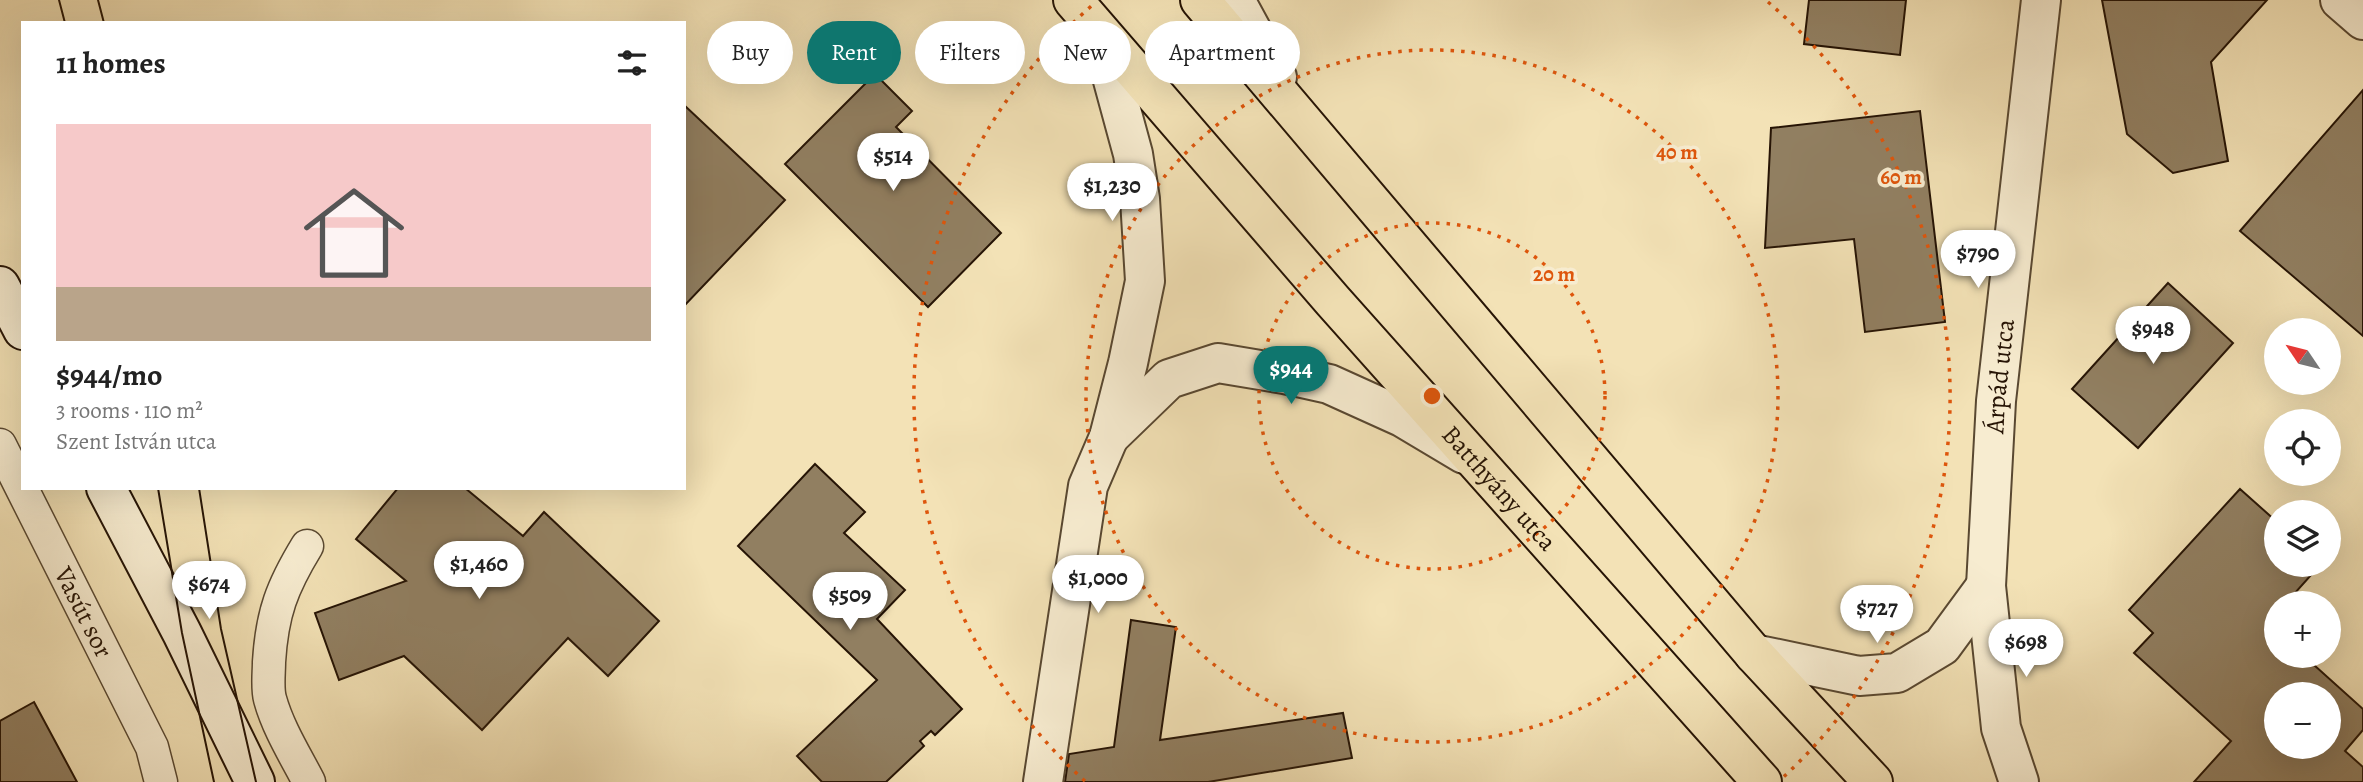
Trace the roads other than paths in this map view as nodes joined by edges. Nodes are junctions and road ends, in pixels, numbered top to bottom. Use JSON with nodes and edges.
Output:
{"nodes":[{"id":1,"x":1200,"y":0,"type":"edge"},
{"id":2,"x":1234,"y":0,"type":"edge"},
{"id":3,"x":2041,"y":0,"type":"edge"},
{"id":4,"x":2340,"y":0,"type":"edge"},
{"id":5,"x":1077,"y":5,"type":"edge"},
{"id":6,"x":2363,"y":20,"type":"edge"},
{"id":7,"x":1300,"y":118,"type":"junction"},
{"id":8,"x":0,"y":286,"type":"edge"},
{"id":9,"x":13,"y":326,"type":"edge"},
{"id":10,"x":1109,"y":437,"type":"junction"},
{"id":11,"x":0,"y":445,"type":"edge"},
{"id":12,"x":1474,"y":459,"type":"junction"},
{"id":13,"x":21,"y":487,"type":"edge"},
{"id":14,"x":23,"y":490,"type":"edge"},
{"id":15,"x":107,"y":490,"type":"edge"},
{"id":16,"x":307,"y":546,"type":"dead end"},
{"id":17,"x":1986,"y":586,"type":"junction"},
{"id":18,"x":1754,"y":654,"type":"junction"},
{"id":19,"x":161,"y":782,"type":"edge"},
{"id":20,"x":255,"y":782,"type":"edge"},
{"id":21,"x":309,"y":782,"type":"edge"},
{"id":22,"x":1043,"y":782,"type":"edge"},
{"id":23,"x":1762,"y":782,"type":"edge"},
{"id":24,"x":1873,"y":782,"type":"edge"},
{"id":25,"x":2019,"y":782,"type":"edge"}],
"edges":[{"from":1,"to":7,"type":"main road"},
{"from":2,"to":7,"type":"street"},
{"from":3,"to":17,"type":"street","name":"Árpád utca"},
{"from":4,"to":6,"type":"street"},
{"from":5,"to":10,"type":"street"},
{"from":5,"to":12,"type":"main road","name":"Batthyány utca"},
{"from":7,"to":18,"type":"main road"},
{"from":8,"to":9,"type":"street"},
{"from":10,"to":12,"type":"street"},
{"from":10,"to":22,"type":"street"},
{"from":11,"to":13,"type":"lane","name":"Vasút sor"},
{"from":12,"to":23,"type":"main road","name":"Batthyány utca"},
{"from":14,"to":19,"type":"lane","name":"Vasút sor"},
{"from":15,"to":20,"type":"street"},
{"from":16,"to":21,"type":"lane"},
{"from":17,"to":18,"type":"street"},
{"from":17,"to":25,"type":"street","name":"Árpád utca"},
{"from":18,"to":24,"type":"main road"}]}
